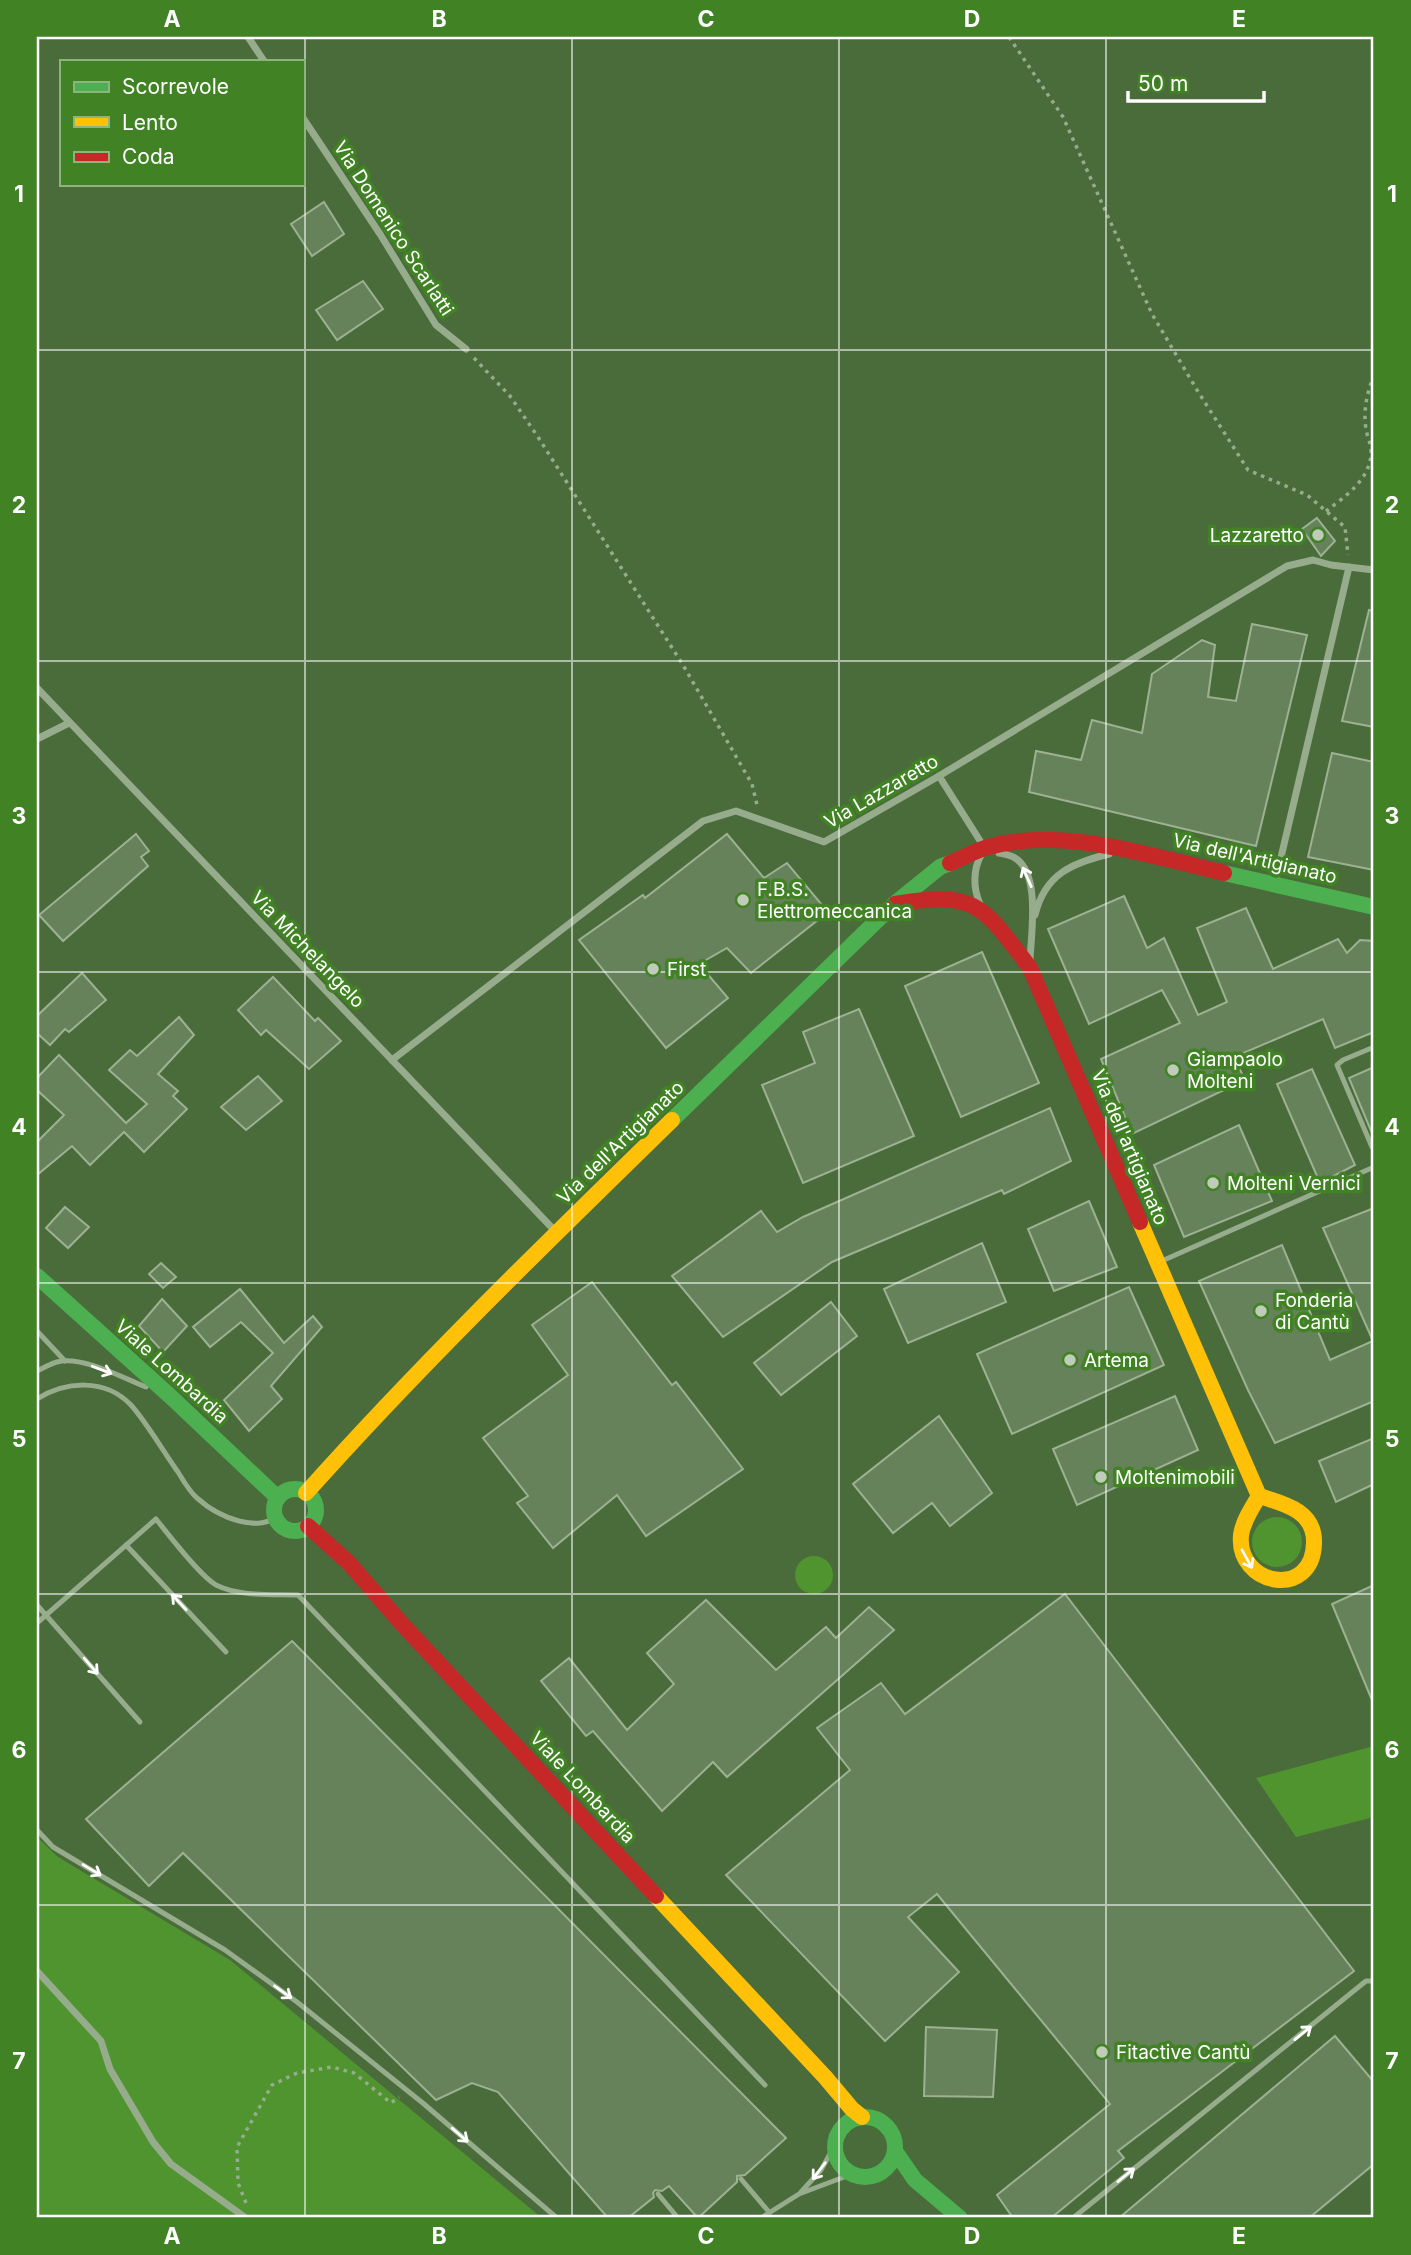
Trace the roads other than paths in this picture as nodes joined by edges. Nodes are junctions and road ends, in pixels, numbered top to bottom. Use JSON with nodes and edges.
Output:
{"nodes":[{"id":1,"x":248,"y":37,"type":"edge"},
{"id":2,"x":263,"y":60,"type":"edge"},
{"id":3,"x":304,"y":120,"type":"edge"},
{"id":4,"x":466,"y":349,"type":"road end"},
{"id":5,"x":1349,"y":567,"type":"junction"},
{"id":6,"x":1374,"y":570,"type":"edge"},
{"id":7,"x":37,"y":688,"type":"edge"},
{"id":8,"x":69,"y":723,"type":"junction"},
{"id":9,"x":37,"y":739,"type":"edge"},
{"id":10,"x":939,"y":776,"type":"junction"},
{"id":11,"x":985,"y":848,"type":"junction"},
{"id":12,"x":1126,"y":850,"type":"junction"},
{"id":13,"x":1275,"y":884,"type":"junction"},
{"id":14,"x":893,"y":905,"type":"junction"},
{"id":15,"x":1374,"y":906,"type":"edge"},
{"id":16,"x":987,"y":916,"type":"junction"},
{"id":17,"x":1031,"y":929,"type":"junction"},
{"id":18,"x":1030,"y":968,"type":"junction"},
{"id":19,"x":1374,"y":1047,"type":"edge"},
{"id":20,"x":392,"y":1060,"type":"junction"},
{"id":21,"x":1374,"y":1146,"type":"edge"},
{"id":22,"x":1374,"y":1167,"type":"edge"},
{"id":23,"x":556,"y":1233,"type":"junction"},
{"id":24,"x":1157,"y":1262,"type":"junction"},
{"id":25,"x":37,"y":1276,"type":"edge"},
{"id":26,"x":37,"y":1331,"type":"edge"},
{"id":27,"x":65,"y":1362,"type":"junction"},
{"id":28,"x":37,"y":1371,"type":"edge"},
{"id":29,"x":169,"y":1395,"type":"junction"},
{"id":30,"x":37,"y":1399,"type":"edge"},
{"id":31,"x":306,"y":1493,"type":"junction"},
{"id":32,"x":1259,"y":1496,"type":"junction"},
{"id":33,"x":278,"y":1498,"type":"junction"},
{"id":34,"x":275,"y":1518,"type":"junction"},
{"id":35,"x":308,"y":1526,"type":"junction"},
{"id":36,"x":126,"y":1545,"type":"junction"},
{"id":37,"x":37,"y":1605,"type":"edge"},
{"id":38,"x":46,"y":1615,"type":"junction"},
{"id":39,"x":37,"y":1623,"type":"edge"},
{"id":40,"x":226,"y":1652,"type":"dead end"},
{"id":41,"x":140,"y":1722,"type":"dead end"},
{"id":42,"x":37,"y":1830,"type":"edge"},
{"id":43,"x":37,"y":1971,"type":"edge"},
{"id":44,"x":1374,"y":1981,"type":"edge"},
{"id":45,"x":825,"y":2077,"type":"junction"},
{"id":46,"x":765,"y":2085,"type":"dead end"},
{"id":47,"x":862,"y":2117,"type":"junction"},
{"id":48,"x":836,"y":2140,"type":"junction"},
{"id":49,"x":895,"y":2151,"type":"junction"},
{"id":50,"x":852,"y":2174,"type":"junction"},
{"id":51,"x":877,"y":2174,"type":"junction"},
{"id":52,"x":741,"y":2179,"type":"dead end"},
{"id":53,"x":658,"y":2194,"type":"dead end"},
{"id":54,"x":799,"y":2194,"type":"junction"},
{"id":55,"x":935,"y":2200,"type":"junction"},
{"id":56,"x":769,"y":2212,"type":"junction"},
{"id":57,"x":246,"y":2218,"type":"edge"},
{"id":58,"x":558,"y":2218,"type":"edge"},
{"id":59,"x":678,"y":2218,"type":"edge"},
{"id":60,"x":761,"y":2218,"type":"edge"},
{"id":61,"x":960,"y":2218,"type":"edge"},
{"id":62,"x":1073,"y":2218,"type":"edge"}],
"edges":[{"from":1,"to":2,"type":"street"},
{"from":3,"to":4,"type":"street","name":"Via Domenico Scarlatti"},
{"from":5,"to":6,"type":"street","name":"Via Lazzaretto"},
{"from":5,"to":10,"type":"street","name":"Via Lazzaretto"},
{"from":5,"to":13,"type":"street"},
{"from":7,"to":8,"type":"street","name":"Via Michelangelo"},
{"from":8,"to":9,"type":"street"},
{"from":8,"to":20,"type":"street","name":"Via Michelangelo"},
{"from":10,"to":11,"type":"street"},
{"from":10,"to":20,"type":"street","name":"Via Lazzaretto"},
{"from":11,"to":12,"type":"street","name":"Via dell'Artigianato"},
{"from":11,"to":14,"type":"street","name":"Via dell'Artigianato"},
{"from":11,"to":16,"type":"street"},
{"from":17,"to":11,"type":"street","name":"Via dell'Artigianato","one_way":true},
{"from":12,"to":13,"type":"street","name":"Via dell'Artigianato"},
{"from":12,"to":17,"type":"street","name":"Via dell'Artigianato"},
{"from":13,"to":15,"type":"street","name":"Via dell'Artigianato"},
{"from":14,"to":16,"type":"street","name":"Via dell'artigianato"},
{"from":14,"to":23,"type":"street","name":"Via dell'Artigianato"},
{"from":16,"to":18,"type":"street","name":"Via dell'artigianato"},
{"from":17,"to":18,"type":"street","name":"Via dell'Artigianato"},
{"from":18,"to":24,"type":"street","name":"Via dell'artigianato"},
{"from":19,"to":21,"type":"lane"},
{"from":20,"to":23,"type":"street","name":"Via Michelangelo"},
{"from":22,"to":24,"type":"lane"},
{"from":23,"to":31,"type":"street","name":"Via dell'Artigianato"},
{"from":24,"to":32,"type":"street","name":"Via dell'artigianato"},
{"from":25,"to":29,"type":"street","name":"Viale Lombardia"},
{"from":26,"to":27,"type":"lane"},
{"from":27,"to":28,"type":"lane"},
{"from":27,"to":29,"type":"lane","one_way":true},
{"from":29,"to":33,"type":"street","name":"Viale Lombardia"},
{"from":30,"to":34,"type":"lane"},
{"from":31,"to":33,"type":"street"},
{"from":31,"to":35,"type":"street"},
{"from":32,"to":32,"type":"street","one_way":true},
{"from":33,"to":34,"type":"street"},
{"from":34,"to":35,"type":"street"},
{"from":35,"to":45,"type":"street","name":"Viale Lombardia"},
{"from":36,"to":38,"type":"lane"},
{"from":40,"to":36,"type":"lane","one_way":true},
{"from":36,"to":46,"type":"lane"},
{"from":37,"to":38,"type":"lane"},
{"from":38,"to":39,"type":"lane"},
{"from":38,"to":41,"type":"lane","one_way":true},
{"from":42,"to":58,"type":"lane","one_way":true},
{"from":43,"to":57,"type":"street"},
{"from":62,"to":44,"type":"lane","one_way":true},
{"from":45,"to":47,"type":"street","name":"Viale Lombardia"},
{"from":45,"to":48,"type":"street","name":"Viale Lombardia"},
{"from":47,"to":48,"type":"street"},
{"from":47,"to":49,"type":"street"},
{"from":48,"to":50,"type":"street"},
{"from":48,"to":54,"type":"lane","one_way":true},
{"from":49,"to":51,"type":"street"},
{"from":49,"to":55,"type":"street"},
{"from":50,"to":51,"type":"street"},
{"from":50,"to":54,"type":"lane"},
{"from":51,"to":55,"type":"street"},
{"from":52,"to":56,"type":"lane"},
{"from":53,"to":59,"type":"lane"},
{"from":54,"to":56,"type":"lane"},
{"from":55,"to":61,"type":"street"},
{"from":56,"to":60,"type":"lane"}]}
